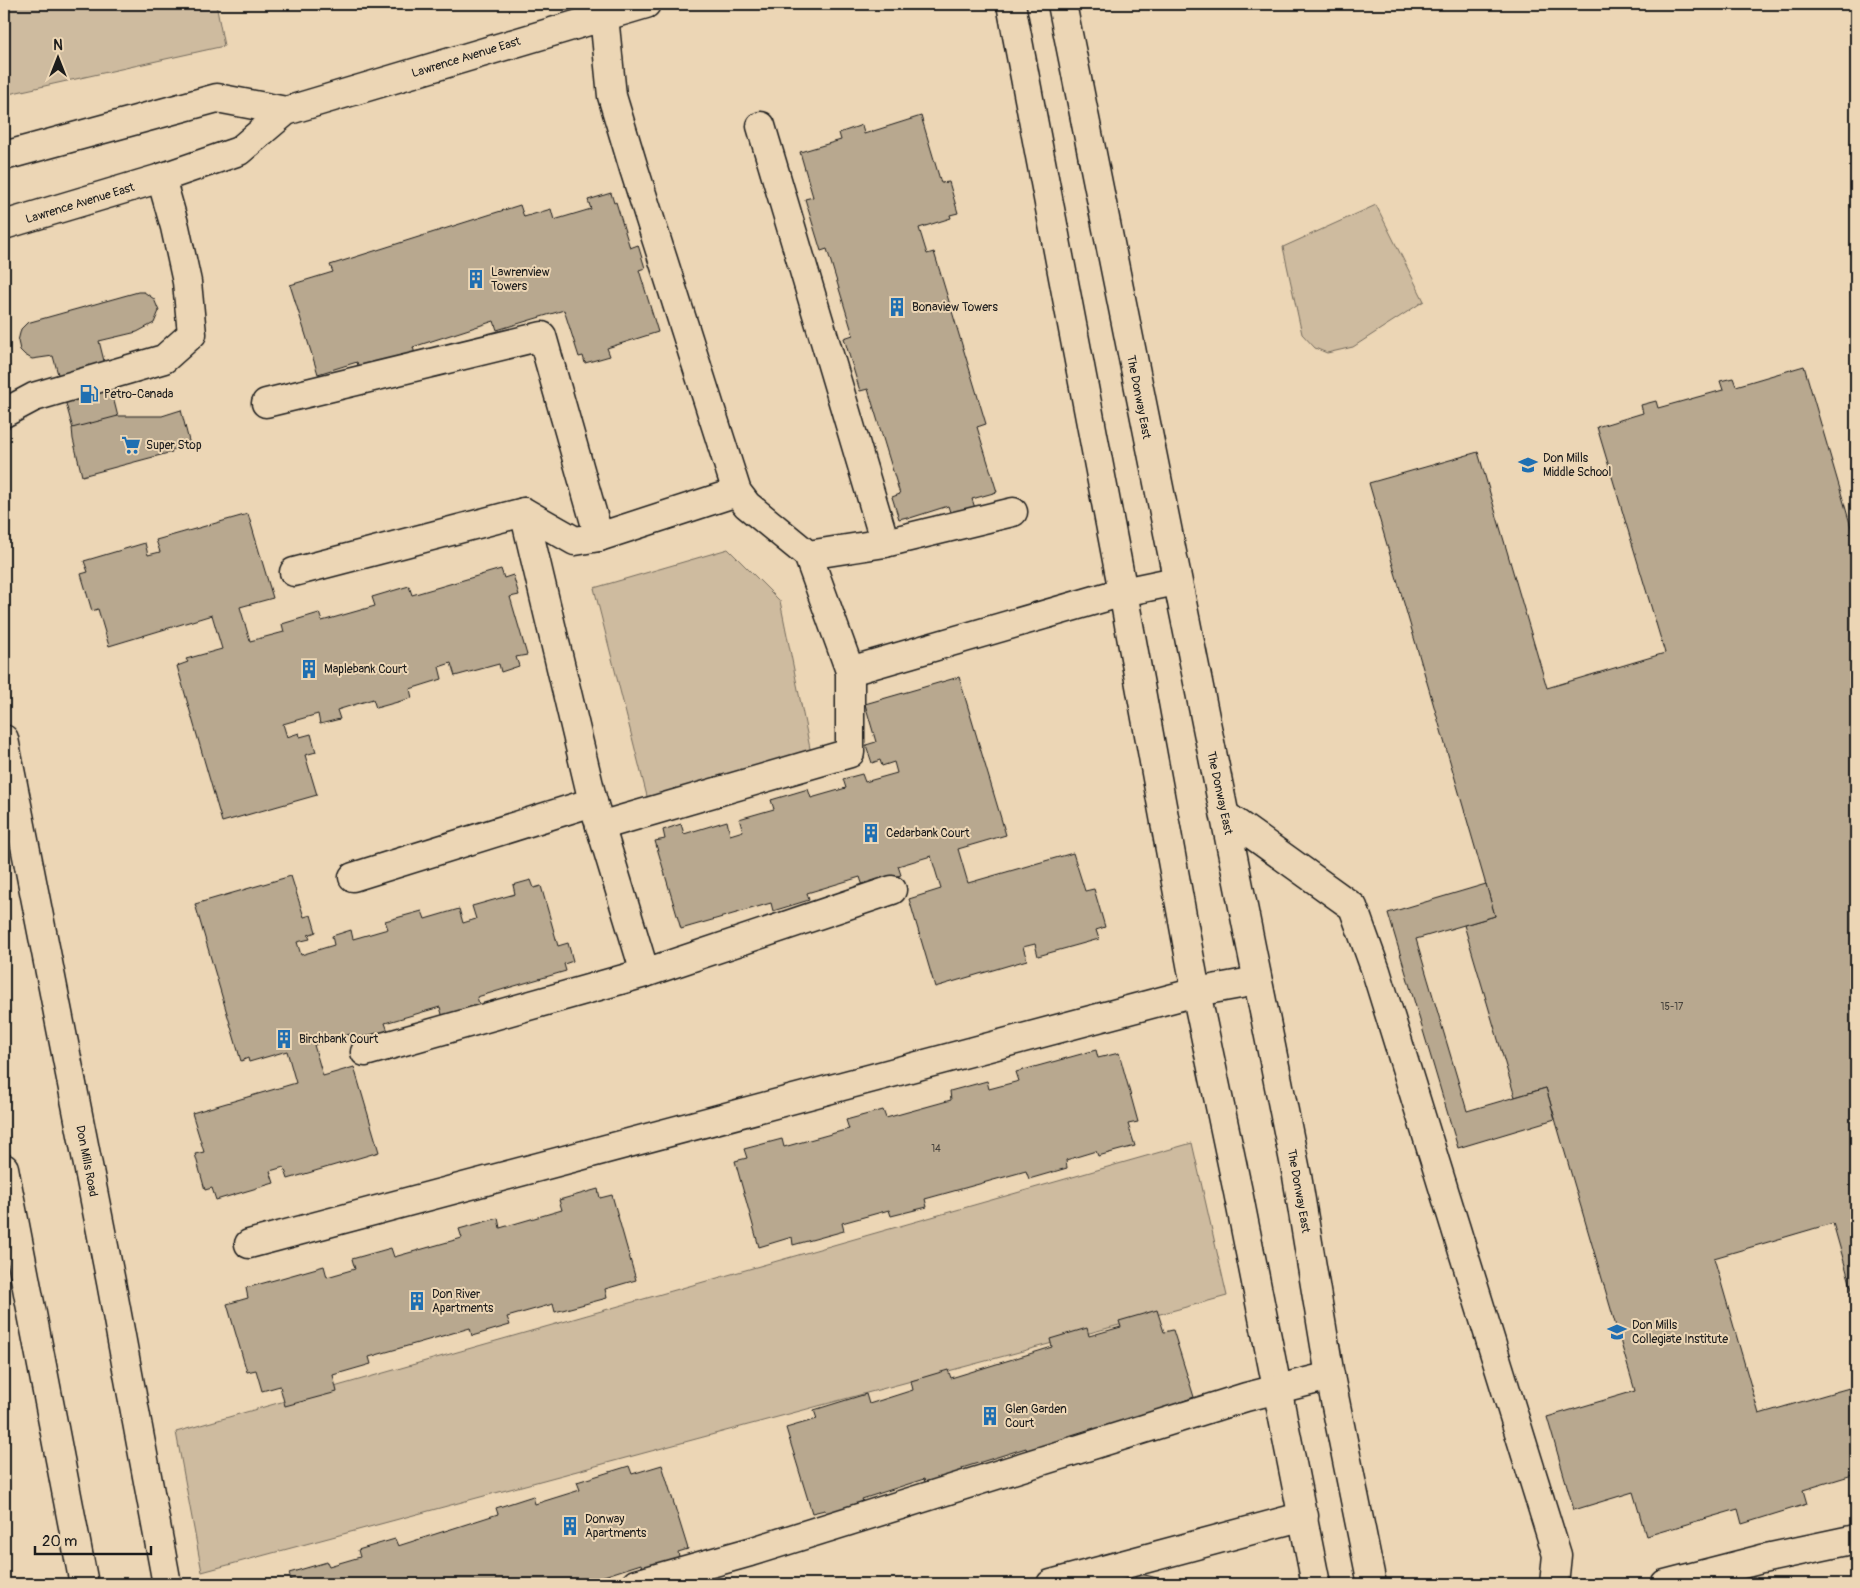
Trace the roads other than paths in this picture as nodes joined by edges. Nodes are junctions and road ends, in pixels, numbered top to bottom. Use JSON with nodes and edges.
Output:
{"nodes":[{"id":1,"x":646,"y":4,"type":"edge"},
{"id":2,"x":1011,"y":4,"type":"edge"},
{"id":3,"x":1062,"y":4,"type":"edge"},
{"id":4,"x":604,"y":16,"type":"junction"},
{"id":5,"x":286,"y":111,"type":"junction"},
{"id":6,"x":761,"y":126,"type":"dead end"},
{"id":7,"x":4,"y":156,"type":"edge"},
{"id":8,"x":161,"y":178,"type":"junction"},
{"id":9,"x":4,"y":225,"type":"edge"},
{"id":10,"x":266,"y":403,"type":"dead end"},
{"id":11,"x":4,"y":413,"type":"edge"},
{"id":12,"x":737,"y":492,"type":"junction"},
{"id":13,"x":524,"y":512,"type":"junction"},
{"id":14,"x":1013,"y":512,"type":"dead end"},
{"id":15,"x":598,"y":537,"type":"junction"},
{"id":16,"x":885,"y":543,"type":"junction"},
{"id":17,"x":808,"y":555,"type":"junction"},
{"id":18,"x":294,"y":572,"type":"dead end"},
{"id":19,"x":1176,"y":581,"type":"junction"},
{"id":20,"x":1124,"y":592,"type":"junction"},
{"id":21,"x":850,"y":671,"type":"junction"},
{"id":22,"x":4,"y":739,"type":"edge"},
{"id":23,"x":597,"y":814,"type":"junction"},
{"id":24,"x":1225,"y":815,"type":"junction"},
{"id":25,"x":353,"y":876,"type":"dead end"},
{"id":26,"x":892,"y":890,"type":"dead end"},
{"id":27,"x":645,"y":973,"type":"junction"},
{"id":28,"x":1257,"y":981,"type":"junction"},
{"id":29,"x":1196,"y":992,"type":"junction"},
{"id":30,"x":365,"y":1052,"type":"dead end"},
{"id":31,"x":4,"y":1168,"type":"edge"},
{"id":32,"x":249,"y":1244,"type":"dead end"},
{"id":33,"x":1330,"y":1376,"type":"junction"},
{"id":34,"x":1278,"y":1388,"type":"junction"},
{"id":35,"x":1304,"y":1516,"type":"junction"},
{"id":36,"x":1856,"y":1540,"type":"edge"},
{"id":37,"x":84,"y":1584,"type":"edge"},
{"id":38,"x":167,"y":1584,"type":"edge"},
{"id":39,"x":636,"y":1584,"type":"edge"},
{"id":40,"x":1051,"y":1584,"type":"edge"},
{"id":41,"x":1316,"y":1584,"type":"edge"},
{"id":42,"x":1372,"y":1584,"type":"edge"},
{"id":43,"x":1554,"y":1584,"type":"edge"},
{"id":44,"x":1665,"y":1584,"type":"edge"}],
"edges":[{"from":1,"to":4,"type":"street","name":"Lawrence Avenue East"},
{"from":2,"to":20,"type":"street"},
{"from":3,"to":19,"type":"street","name":"The Donway East"},
{"from":4,"to":5,"type":"street","name":"Lawrence Avenue East"},
{"from":4,"to":12,"type":"street"},
{"from":5,"to":7,"type":"street","name":"Lawrence Avenue East"},
{"from":5,"to":8,"type":"street","name":"Lawrence Avenue East"},
{"from":6,"to":16,"type":"street"},
{"from":8,"to":9,"type":"street","name":"Lawrence Avenue East"},
{"from":8,"to":11,"type":"street"},
{"from":10,"to":15,"type":"street"},
{"from":12,"to":15,"type":"street"},
{"from":12,"to":17,"type":"street"},
{"from":13,"to":15,"type":"street"},
{"from":13,"to":18,"type":"street"},
{"from":13,"to":23,"type":"street"},
{"from":14,"to":16,"type":"street"},
{"from":16,"to":17,"type":"street"},
{"from":17,"to":21,"type":"street"},
{"from":19,"to":20,"type":"street"},
{"from":19,"to":24,"type":"street","name":"The Donway East"},
{"from":20,"to":21,"type":"street"},
{"from":20,"to":29,"type":"street"},
{"from":21,"to":23,"type":"street"},
{"from":22,"to":38,"type":"street","name":"Don Mills Road"},
{"from":23,"to":25,"type":"street"},
{"from":23,"to":27,"type":"street"},
{"from":24,"to":28,"type":"street","name":"The Donway East"},
{"from":24,"to":43,"type":"street"},
{"from":26,"to":27,"type":"street"},
{"from":27,"to":30,"type":"street"},
{"from":28,"to":29,"type":"street"},
{"from":28,"to":33,"type":"street","name":"The Donway East"},
{"from":29,"to":32,"type":"street"},
{"from":29,"to":34,"type":"street"},
{"from":31,"to":37,"type":"street"},
{"from":33,"to":34,"type":"street"},
{"from":33,"to":42,"type":"street","name":"The Donway East"},
{"from":34,"to":35,"type":"street"},
{"from":34,"to":39,"type":"street"},
{"from":35,"to":40,"type":"street"},
{"from":35,"to":41,"type":"street"},
{"from":36,"to":44,"type":"street"}]}
